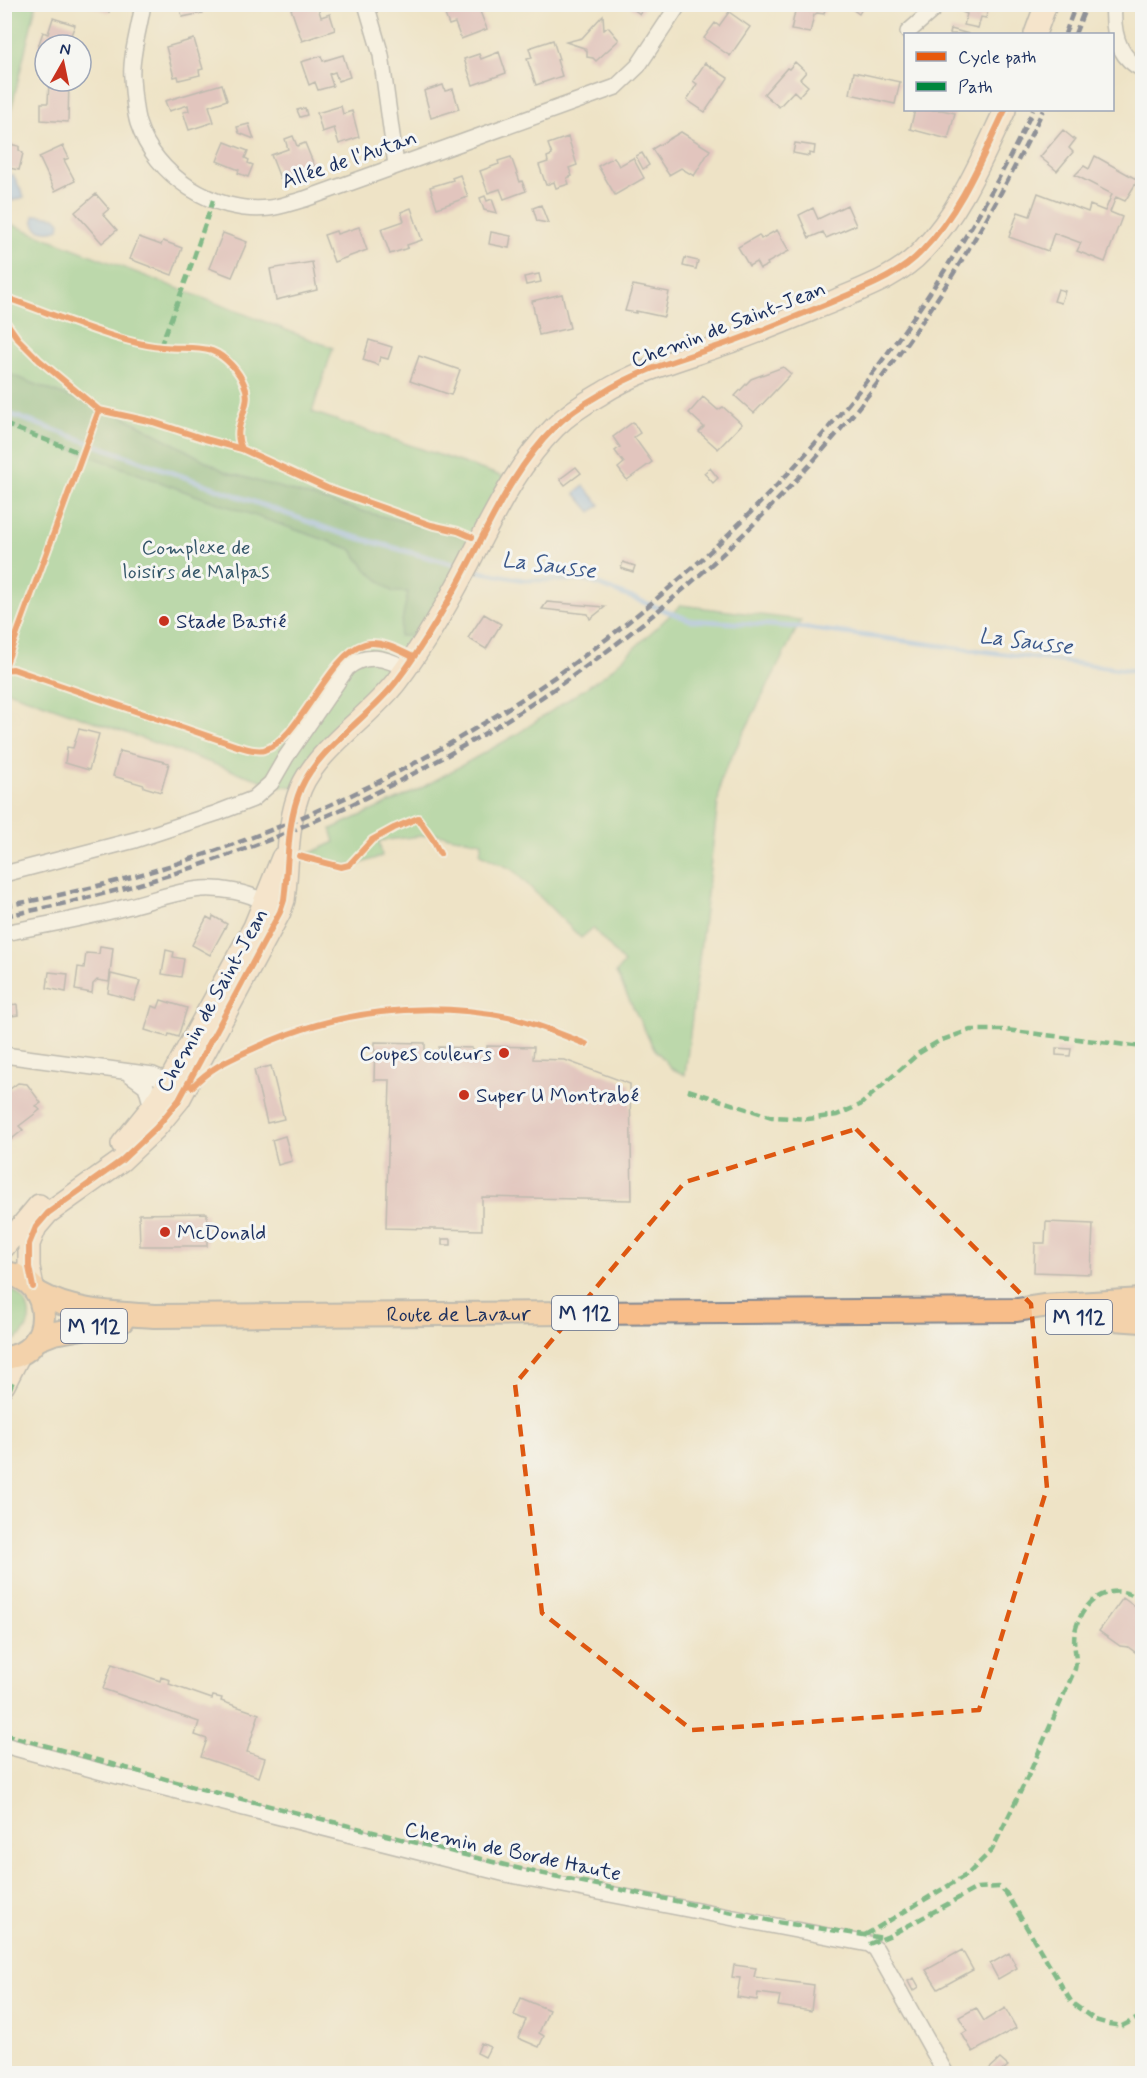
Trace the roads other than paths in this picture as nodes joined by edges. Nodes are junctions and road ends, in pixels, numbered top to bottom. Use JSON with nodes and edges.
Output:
{"nodes":[{"id":1,"x":143,"y":4,"type":"edge"},
{"id":2,"x":366,"y":4,"type":"edge"},
{"id":3,"x":679,"y":4,"type":"edge"},
{"id":4,"x":935,"y":4,"type":"edge"},
{"id":5,"x":1046,"y":4,"type":"edge"},
{"id":6,"x":1114,"y":4,"type":"edge"},
{"id":7,"x":908,"y":32,"type":"dead end"},
{"id":8,"x":1035,"y":33,"type":"edge"},
{"id":9,"x":1143,"y":69,"type":"edge"},
{"id":10,"x":1005,"y":111,"type":"edge"},
{"id":11,"x":396,"y":165,"type":"junction"},
{"id":12,"x":406,"y":668,"type":"junction"},
{"id":13,"x":288,"y":841,"type":"junction"},
{"id":14,"x":4,"y":874,"type":"edge"},
{"id":15,"x":264,"y":903,"type":"junction"},
{"id":16,"x":4,"y":933,"type":"edge"},
{"id":17,"x":4,"y":1055,"type":"edge"},
{"id":18,"x":128,"y":1073,"type":"junction"},
{"id":19,"x":174,"y":1091,"type":"junction"},
{"id":20,"x":152,"y":1107,"type":"junction"},
{"id":21,"x":4,"y":1247,"type":"edge"},
{"id":22,"x":4,"y":1273,"type":"edge"},
{"id":23,"x":35,"y":1290,"type":"junction"},
{"id":24,"x":1143,"y":1300,"type":"edge"},
{"id":25,"x":1017,"y":1310,"type":"junction"},
{"id":26,"x":153,"y":1316,"type":"junction"},
{"id":27,"x":1143,"y":1321,"type":"edge"},
{"id":28,"x":20,"y":1351,"type":"edge"},
{"id":29,"x":4,"y":1385,"type":"edge"},
{"id":30,"x":4,"y":1745,"type":"edge"},
{"id":31,"x":946,"y":2073,"type":"edge"}],
"edges":[{"from":1,"to":11,"type":"street","name":"Allée de l'Autan"},
{"from":2,"to":11,"type":"street"},
{"from":3,"to":11,"type":"street","name":"Allée de l'Autan"},
{"from":4,"to":7,"type":"street"},
{"from":5,"to":8,"type":"street"},
{"from":6,"to":9,"type":"street"},
{"from":10,"to":12,"type":"street","name":"Chemin de Saint-Jean"},
{"from":12,"to":13,"type":"street","name":"Chemin de Saint-Jean"},
{"from":12,"to":14,"type":"street"},
{"from":13,"to":15,"type":"street","name":"Chemin de Saint-Jean"},
{"from":13,"to":19,"type":"street","name":"Chemin de Saint-Jean"},
{"from":15,"to":16,"type":"street"},
{"from":15,"to":19,"type":"street","name":"Chemin de Saint-Jean"},
{"from":17,"to":18,"type":"street"},
{"from":18,"to":19,"type":"street"},
{"from":18,"to":20,"type":"street"},
{"from":19,"to":20,"type":"street","name":"Chemin de Saint-Jean"},
{"from":19,"to":23,"type":"street","name":"Chemin de Saint-Jean"},
{"from":20,"to":21,"type":"street","name":"Chemin de Saint-Jean"},
{"from":22,"to":23,"type":"main road","name":"Route de Lavaur"},
{"from":23,"to":26,"type":"main road","name":"Route de Lavaur","number":"M 112"},
{"from":23,"to":28,"type":"main road"},
{"from":24,"to":25,"type":"main road","name":"Route de Lavaur","number":"M 112"},
{"from":25,"to":26,"type":"main road","name":"Route de Lavaur","number":"M 112"},
{"from":25,"to":27,"type":"main road","name":"Route de Lavaur","number":"M 112"},
{"from":26,"to":28,"type":"main road","name":"Route de Lavaur","number":"M 112"},
{"from":28,"to":29,"type":"street"},
{"from":30,"to":31,"type":"street","name":"Chemin de Borde Haute"}]}
